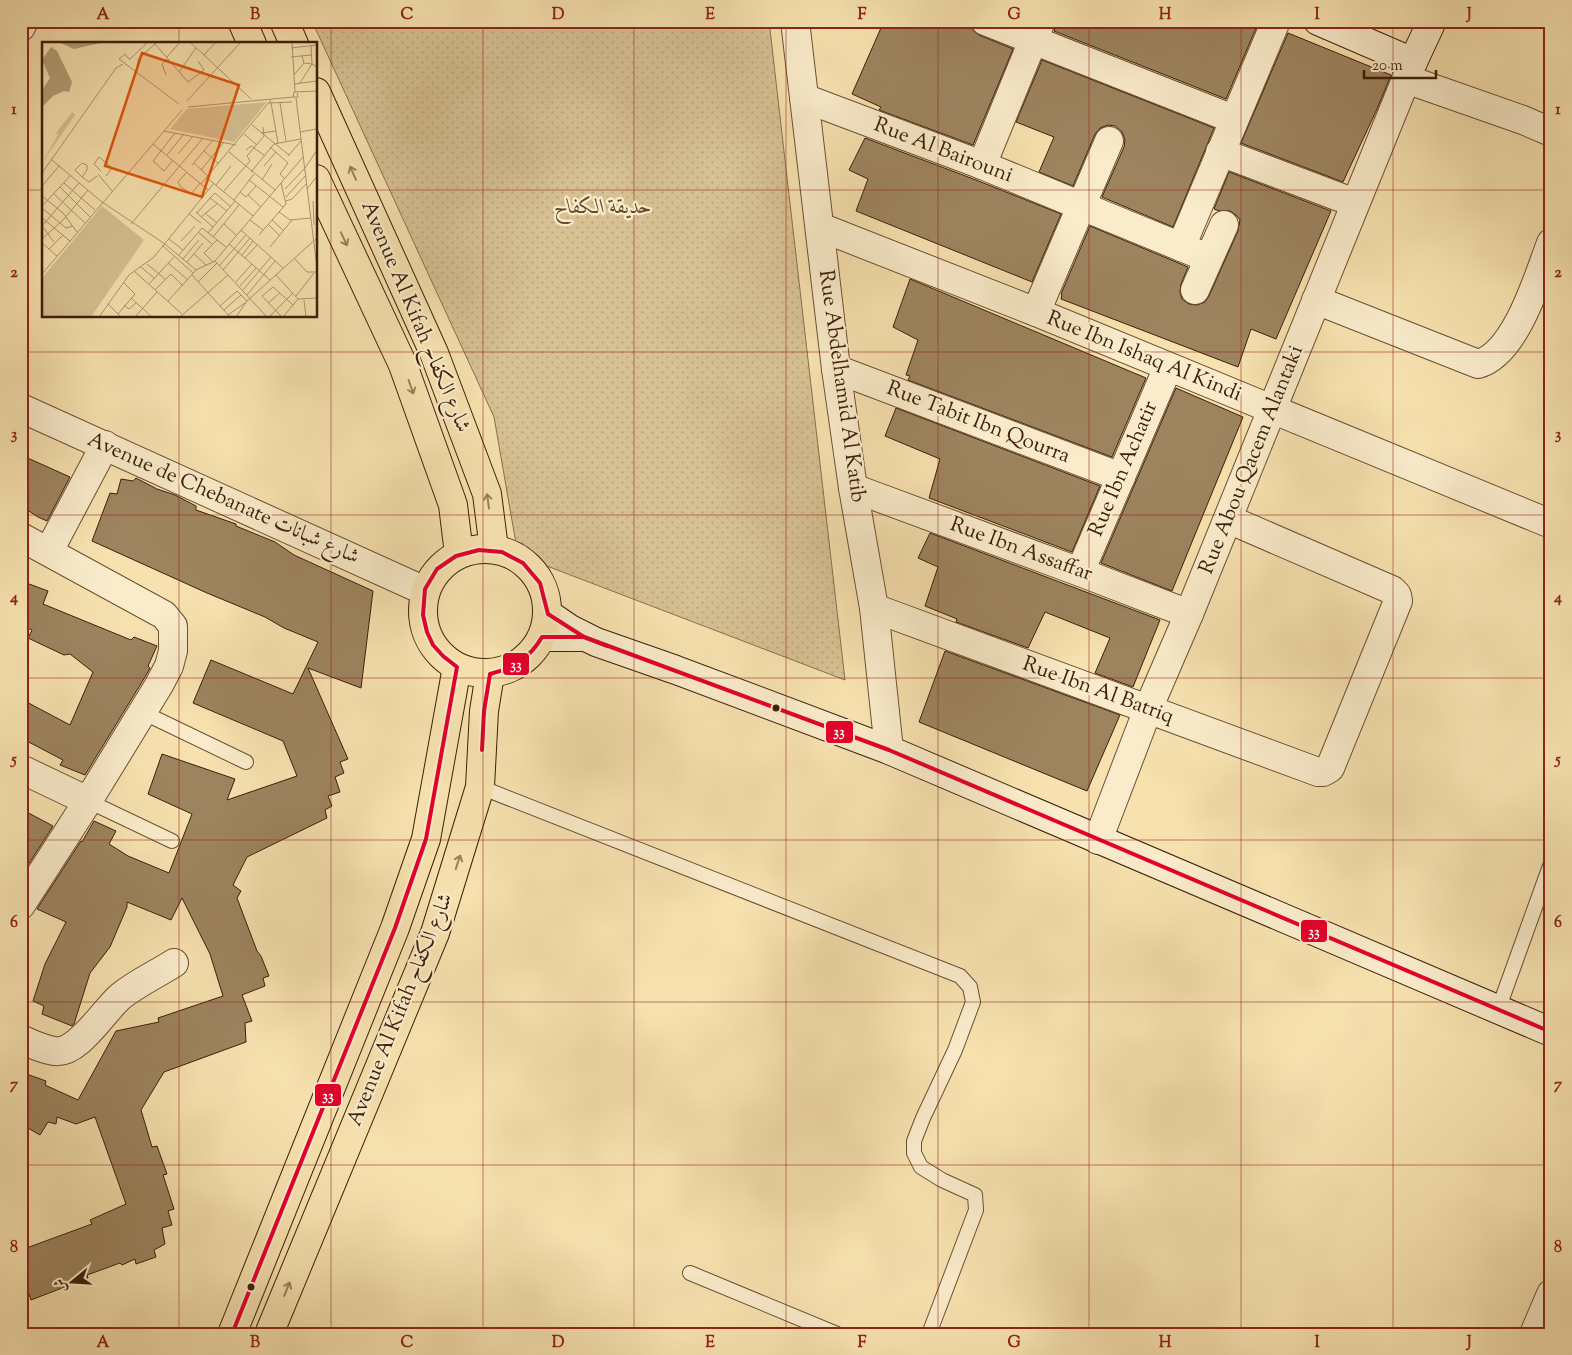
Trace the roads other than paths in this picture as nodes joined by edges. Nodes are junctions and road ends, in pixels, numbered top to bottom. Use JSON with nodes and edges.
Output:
{"nodes":[{"id":1,"x":24,"y":21,"type":"edge"},
{"id":2,"x":242,"y":21,"type":"edge"},
{"id":3,"x":284,"y":21,"type":"edge"},
{"id":4,"x":795,"y":21,"type":"edge"},
{"id":5,"x":985,"y":21,"type":"edge"},
{"id":6,"x":1276,"y":21,"type":"edge"},
{"id":7,"x":1318,"y":21,"type":"edge"},
{"id":8,"x":1432,"y":21,"type":"edge"},
{"id":9,"x":21,"y":27,"type":"edge"},
{"id":10,"x":1037,"y":30,"type":"edge"},
{"id":11,"x":251,"y":42,"type":"edge"},
{"id":12,"x":293,"y":42,"type":"edge"},
{"id":13,"x":1410,"y":70,"type":"junction"},
{"id":14,"x":318,"y":96,"type":"edge"},
{"id":15,"x":804,"y":98,"type":"junction"},
{"id":16,"x":1233,"y":119,"type":"junction"},
{"id":17,"x":1551,"y":132,"type":"edge"},
{"id":18,"x":1109,"y":141,"type":"dead end"},
{"id":19,"x":1220,"y":152,"type":"junction"},
{"id":20,"x":982,"y":165,"type":"junction"},
{"id":21,"x":318,"y":184,"type":"edge"},
{"id":22,"x":1356,"y":203,"type":"junction"},
{"id":23,"x":1081,"y":206,"type":"junction"},
{"id":24,"x":1224,"y":225,"type":"dead end"},
{"id":25,"x":820,"y":227,"type":"junction"},
{"id":26,"x":1551,"y":243,"type":"edge"},
{"id":27,"x":1181,"y":247,"type":"junction"},
{"id":28,"x":1208,"y":258,"type":"junction"},
{"id":29,"x":1195,"y":290,"type":"dead end"},
{"id":30,"x":1316,"y":300,"type":"junction"},
{"id":31,"x":1036,"y":312,"type":"junction"},
{"id":32,"x":1168,"y":367,"type":"junction"},
{"id":33,"x":836,"y":368,"type":"junction"},
{"id":34,"x":21,"y":408,"type":"edge"},
{"id":35,"x":1272,"y":409,"type":"junction"},
{"id":36,"x":104,"y":445,"type":"junction"},
{"id":37,"x":1121,"y":477,"type":"junction"},
{"id":38,"x":853,"y":488,"type":"junction"},
{"id":39,"x":1228,"y":519,"type":"junction"},
{"id":40,"x":1551,"y":524,"type":"edge"},
{"id":41,"x":21,"y":537,"type":"edge"},
{"id":42,"x":494,"y":549,"type":"junction"},
{"id":43,"x":49,"y":551,"type":"junction"},
{"id":44,"x":459,"y":554,"type":"junction"},
{"id":45,"x":1080,"y":572,"type":"junction"},
{"id":46,"x":425,"y":591,"type":"junction"},
{"id":47,"x":874,"y":608,"type":"junction"},
{"id":48,"x":1189,"y":614,"type":"junction"},
{"id":49,"x":545,"y":625,"type":"junction"},
{"id":50,"x":457,"y":667,"type":"junction"},
{"id":51,"x":490,"y":674,"type":"junction"},
{"id":52,"x":1148,"y":709,"type":"junction"},
{"id":53,"x":142,"y":712,"type":"junction"},
{"id":54,"x":889,"y":750,"type":"junction"},
{"id":55,"x":246,"y":762,"type":"dead end"},
{"id":56,"x":21,"y":769,"type":"edge"},
{"id":57,"x":480,"y":787,"type":"junction"},
{"id":58,"x":88,"y":801,"type":"junction"},
{"id":59,"x":1098,"y":840,"type":"junction"},
{"id":60,"x":172,"y":841,"type":"dead end"},
{"id":61,"x":1551,"y":863,"type":"edge"},
{"id":62,"x":21,"y":905,"type":"edge"},
{"id":63,"x":174,"y":963,"type":"dead end"},
{"id":64,"x":1498,"y":1010,"type":"junction"},
{"id":65,"x":1551,"y":1032,"type":"edge"},
{"id":66,"x":21,"y":1039,"type":"edge"},
{"id":67,"x":690,"y":1273,"type":"dead end"},
{"id":68,"x":1551,"y":1294,"type":"edge"},
{"id":69,"x":232,"y":1334,"type":"edge"},
{"id":70,"x":269,"y":1334,"type":"edge"},
{"id":71,"x":837,"y":1334,"type":"edge"},
{"id":72,"x":929,"y":1334,"type":"edge"},
{"id":73,"x":1534,"y":1334,"type":"edge"}],
"edges":[{"from":1,"to":9,"type":"street"},
{"from":2,"to":11,"type":"main road"},
{"from":3,"to":12,"type":"main road"},
{"from":4,"to":15,"type":"street","name":"Rue Abdelhamid Al Katib"},
{"from":5,"to":10,"type":"street"},
{"from":6,"to":16,"type":"street"},
{"from":7,"to":13,"type":"street"},
{"from":8,"to":13,"type":"street","name":"Rue Abou Qacem Alantaki"},
{"from":10,"to":16,"type":"street"},
{"from":10,"to":20,"type":"street"},
{"from":13,"to":17,"type":"street"},
{"from":13,"to":22,"type":"street","name":"Rue Abou Qacem Alantaki"},
{"from":42,"to":14,"type":"main road","name":"Avenue Al Kifah شارع الكفاح","one_way":true},
{"from":15,"to":20,"type":"street","name":"Rue Al Bairouni"},
{"from":15,"to":25,"type":"street","name":"Rue Abdelhamid Al Katib"},
{"from":16,"to":19,"type":"street"},
{"from":18,"to":23,"type":"street"},
{"from":19,"to":22,"type":"street"},
{"from":19,"to":27,"type":"street"},
{"from":20,"to":23,"type":"street","name":"Rue Al Bairouni"},
{"from":21,"to":44,"type":"main road","name":"Avenue Al Kifah شارع الكفاح","one_way":true},
{"from":22,"to":30,"type":"street","name":"Rue Abou Qacem Alantaki"},
{"from":23,"to":27,"type":"street","name":"Rue Al Bairouni"},
{"from":23,"to":31,"type":"street"},
{"from":24,"to":28,"type":"street"},
{"from":25,"to":31,"type":"street","name":"Rue Ibn Ishaq Al Kindi"},
{"from":25,"to":33,"type":"street","name":"Rue Abdelhamid Al Katib"},
{"from":26,"to":30,"type":"street"},
{"from":27,"to":28,"type":"street","name":"Rue Al Bairouni"},
{"from":28,"to":29,"type":"street"},
{"from":30,"to":35,"type":"street","name":"Rue Abou Qacem Alantaki"},
{"from":31,"to":32,"type":"street","name":"Rue Ibn Ishaq Al Kindi"},
{"from":32,"to":35,"type":"street","name":"Rue Ibn Ishaq Al Kindi"},
{"from":32,"to":37,"type":"street","name":"Rue Ibn Achatir"},
{"from":33,"to":37,"type":"street","name":"Rue Tabit Ibn Qourra"},
{"from":33,"to":38,"type":"street","name":"Rue Abdelhamid Al Katib"},
{"from":34,"to":36,"type":"street","name":"Avenue de Chebanate شارع شبانات"},
{"from":35,"to":39,"type":"street","name":"Rue Abou Qacem Alantaki"},
{"from":35,"to":40,"type":"street","name":"Rue Ibn Ishaq Al Kindi"},
{"from":36,"to":43,"type":"street"},
{"from":36,"to":46,"type":"street","name":"Avenue de Chebanate شارع شبانات"},
{"from":37,"to":45,"type":"street","name":"Rue Ibn Achatir"},
{"from":38,"to":45,"type":"street","name":"Rue Ibn Assaffar"},
{"from":38,"to":47,"type":"street","name":"Rue Abdelhamid Al Katib"},
{"from":39,"to":48,"type":"street","name":"Rue Abou Qacem Alantaki"},
{"from":39,"to":52,"type":"street","name":"Rue Ibn Al Batriq"},
{"from":41,"to":43,"type":"street"},
{"from":42,"to":44,"type":"main road"},
{"from":42,"to":49,"type":"main road"},
{"from":43,"to":53,"type":"street"},
{"from":44,"to":46,"type":"main road"},
{"from":45,"to":48,"type":"street","name":"Rue Ibn Assaffar"},
{"from":46,"to":50,"type":"main road"},
{"from":47,"to":52,"type":"street","name":"Rue Ibn Al Batriq"},
{"from":47,"to":54,"type":"street","name":"Rue Abdelhamid Al Katib"},
{"from":48,"to":52,"type":"street","name":"Rue Abou Qacem Alantaki"},
{"from":49,"to":51,"type":"main road"},
{"from":49,"to":54,"type":"street"},
{"from":50,"to":51,"type":"main road"},
{"from":50,"to":69,"type":"main road","name":"Avenue Al Kifah شارع الكفاح"},
{"from":51,"to":57,"type":"main road","name":"Avenue Al Kifah شارع الكفاح"},
{"from":52,"to":59,"type":"street","name":"Rue Abou Qacem Alantaki"},
{"from":53,"to":55,"type":"lane"},
{"from":53,"to":58,"type":"street"},
{"from":54,"to":59,"type":"street"},
{"from":56,"to":58,"type":"street"},
{"from":70,"to":57,"type":"main road","name":"Avenue Al Kifah شارع الكفاح","one_way":true},
{"from":57,"to":72,"type":"lane"},
{"from":58,"to":60,"type":"lane"},
{"from":58,"to":62,"type":"street"},
{"from":59,"to":64,"type":"street"},
{"from":61,"to":64,"type":"lane"},
{"from":63,"to":66,"type":"street"},
{"from":64,"to":65,"type":"street"},
{"from":67,"to":71,"type":"lane"},
{"from":68,"to":73,"type":"street"}]}
